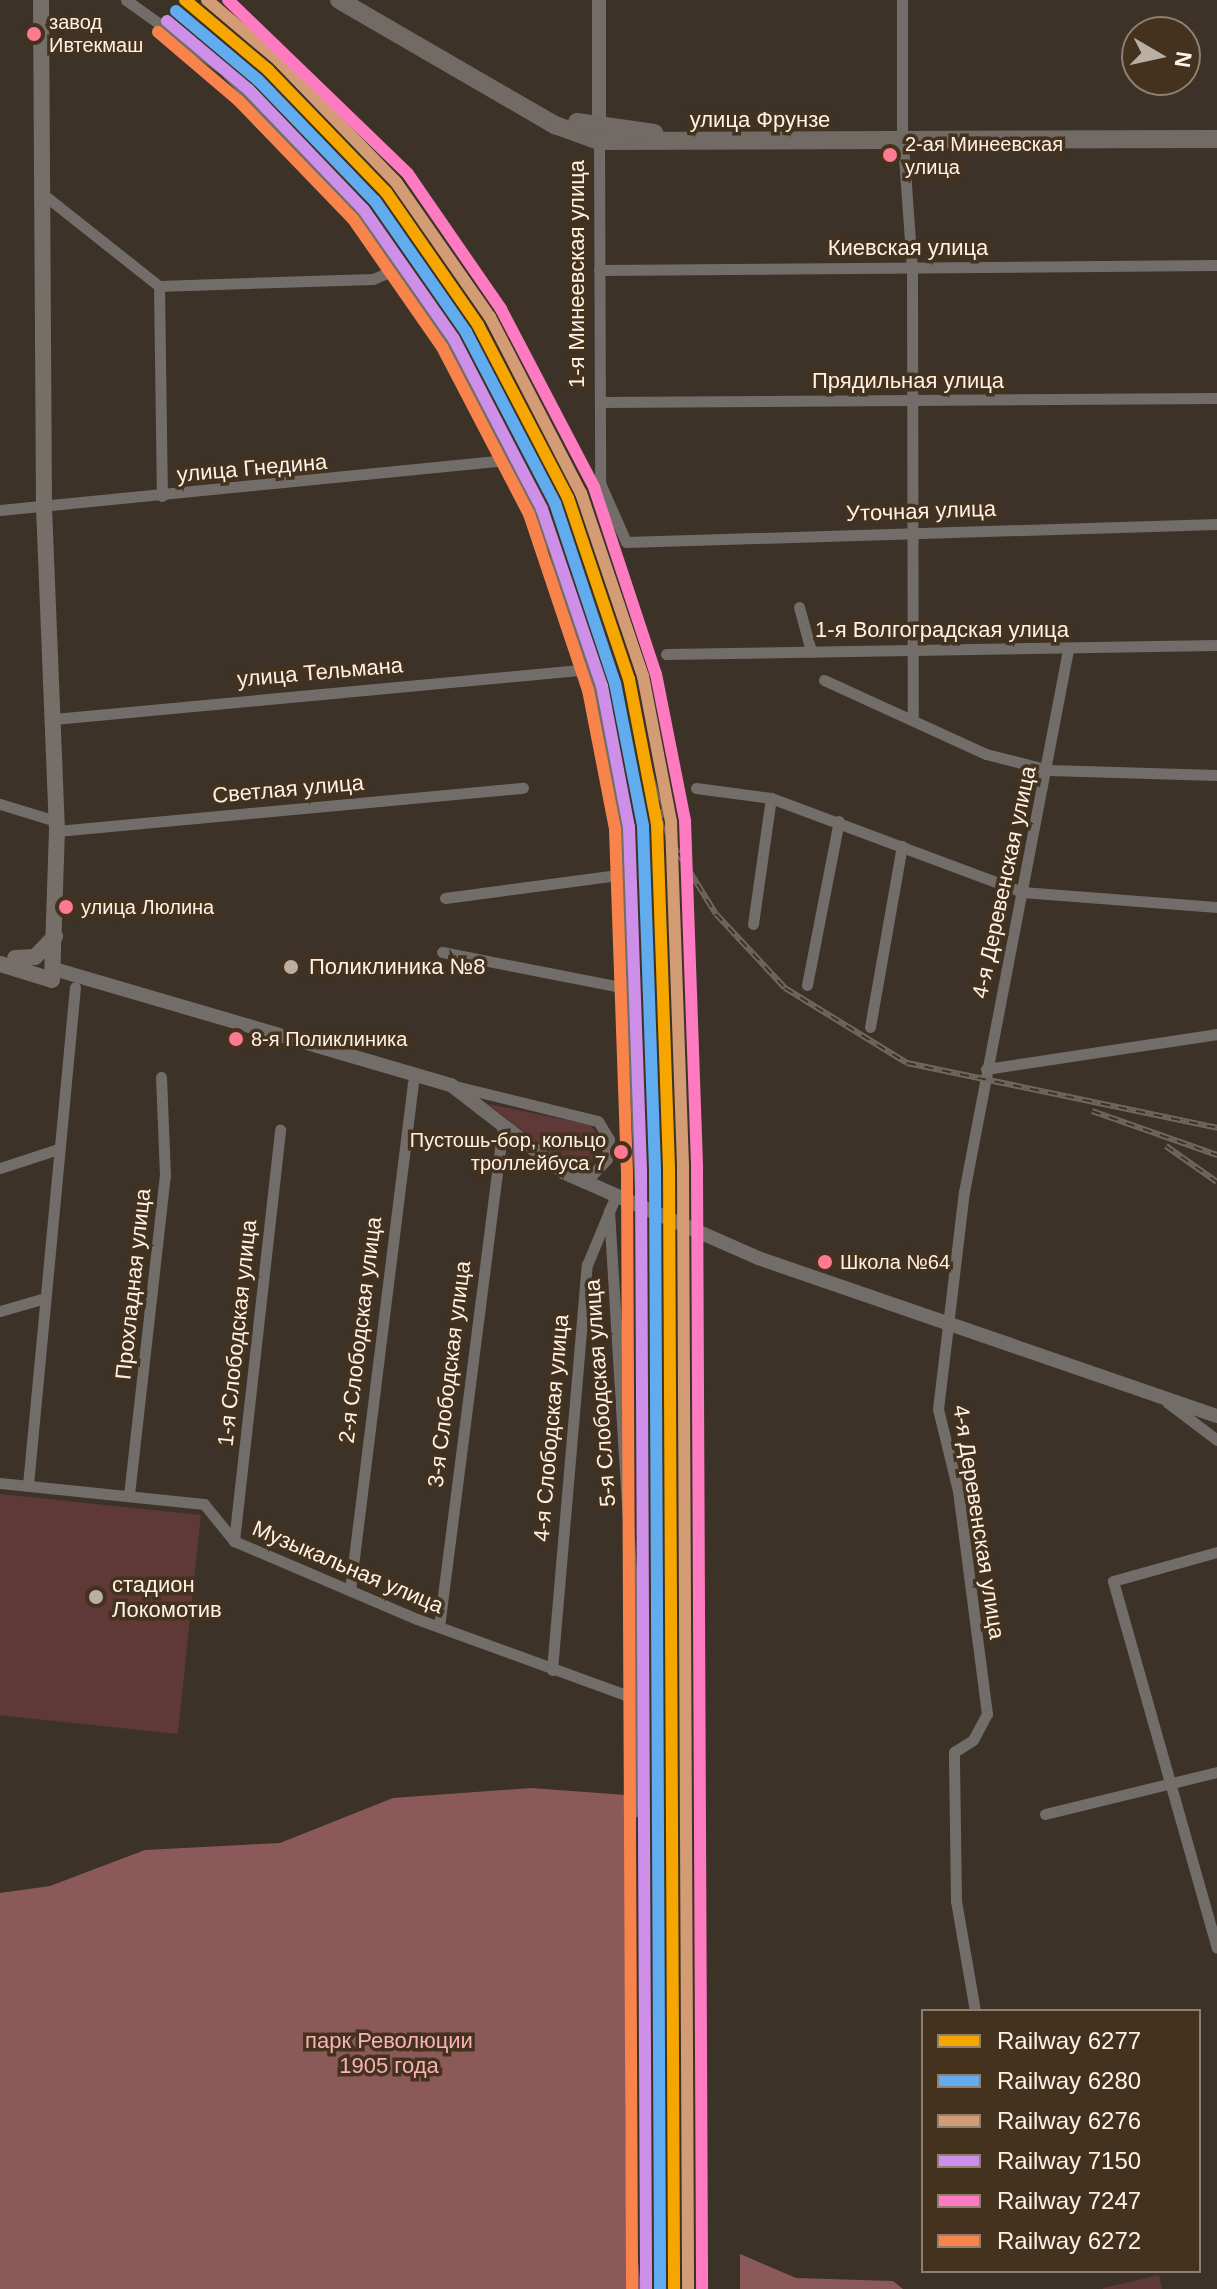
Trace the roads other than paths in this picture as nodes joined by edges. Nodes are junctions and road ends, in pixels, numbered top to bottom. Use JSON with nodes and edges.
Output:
{"nodes":[{"id":1,"x":41,"y":0,"type":"edge"},
{"id":2,"x":126,"y":0,"type":"edge"},
{"id":3,"x":339,"y":0,"type":"edge"},
{"id":4,"x":362,"y":0,"type":"edge"},
{"id":5,"x":599,"y":0,"type":"edge"},
{"id":6,"x":902,"y":0,"type":"edge"},
{"id":7,"x":1217,"y":130,"type":"edge"},
{"id":8,"x":599,"y":135,"type":"junction"},
{"id":9,"x":902,"y":137,"type":"junction"},
{"id":10,"x":1217,"y":139,"type":"edge"},
{"id":11,"x":38,"y":191,"type":"junction"},
{"id":12,"x":1217,"y":265,"type":"edge"},
{"id":13,"x":399,"y":268,"type":"junction"},
{"id":14,"x":912,"y":268,"type":"junction"},
{"id":15,"x":599,"y":270,"type":"junction"},
{"id":16,"x":159,"y":286,"type":"junction"},
{"id":17,"x":1217,"y":398,"type":"edge"},
{"id":18,"x":600,"y":402,"type":"junction"},
{"id":19,"x":913,"y":402,"type":"junction"},
{"id":20,"x":507,"y":460,"type":"junction"},
{"id":21,"x":162,"y":496,"type":"junction"},
{"id":22,"x":44,"y":506,"type":"junction"},
{"id":23,"x":0,"y":510,"type":"edge"},
{"id":24,"x":1217,"y":524,"type":"edge"},
{"id":25,"x":914,"y":530,"type":"junction"},
{"id":26,"x":626,"y":542,"type":"joint"},
{"id":27,"x":799,"y":607,"type":"dead end"},
{"id":28,"x":1217,"y":645,"type":"edge"},
{"id":29,"x":917,"y":648,"type":"junction"},
{"id":30,"x":1068,"y":650,"type":"junction"},
{"id":31,"x":811,"y":651,"type":"junction"},
{"id":32,"x":666,"y":654,"type":"dead end"},
{"id":33,"x":590,"y":669,"type":"junction"},
{"id":34,"x":824,"y":680,"type":"dead end"},
{"id":35,"x":913,"y":715,"type":"junction"},
{"id":36,"x":54,"y":719,"type":"junction"},
{"id":37,"x":1049,"y":770,"type":"junction"},
{"id":38,"x":1217,"y":775,"type":"edge"},
{"id":39,"x":523,"y":788,"type":"dead end"},
{"id":40,"x":696,"y":788,"type":"dead end"},
{"id":41,"x":771,"y":798,"type":"junction"},
{"id":42,"x":0,"y":804,"type":"edge"},
{"id":43,"x":839,"y":821,"type":"junction"},
{"id":44,"x":56,"y":826,"type":"junction"},
{"id":45,"x":902,"y":846,"type":"junction"},
{"id":46,"x":625,"y":874,"type":"junction"},
{"id":47,"x":57,"y":890,"type":"junction"},
{"id":48,"x":1022,"y":892,"type":"junction"},
{"id":49,"x":445,"y":898,"type":"dead end"},
{"id":50,"x":1217,"y":907,"type":"edge"},
{"id":51,"x":753,"y":924,"type":"dead end"},
{"id":52,"x":55,"y":936,"type":"junction"},
{"id":53,"x":442,"y":952,"type":"dead end"},
{"id":54,"x":5,"y":959,"type":"edge"},
{"id":55,"x":60,"y":978,"type":"junction"},
{"id":56,"x":807,"y":985,"type":"dead end"},
{"id":57,"x":631,"y":989,"type":"junction"},
{"id":58,"x":870,"y":1027,"type":"dead end"},
{"id":59,"x":1217,"y":1034,"type":"edge"},
{"id":60,"x":986,"y":1069,"type":"junction"},
{"id":61,"x":161,"y":1077,"type":"dead end"},
{"id":62,"x":413,"y":1079,"type":"junction"},
{"id":63,"x":451,"y":1085,"type":"junction"},
{"id":64,"x":477,"y":1105,"type":"junction"},
{"id":65,"x":503,"y":1126,"type":"junction"},
{"id":66,"x":280,"y":1130,"type":"dead end"},
{"id":67,"x":55,"y":1150,"type":"junction"},
{"id":68,"x":0,"y":1168,"type":"edge"},
{"id":69,"x":573,"y":1177,"type":"junction"},
{"id":70,"x":616,"y":1195,"type":"junction"},
{"id":71,"x":641,"y":1206,"type":"junction"},
{"id":72,"x":609,"y":1211,"type":"junction"},
{"id":73,"x":45,"y":1298,"type":"junction"},
{"id":74,"x":0,"y":1311,"type":"edge"},
{"id":75,"x":948,"y":1327,"type":"junction"},
{"id":76,"x":1160,"y":1397,"type":"junction"},
{"id":77,"x":1217,"y":1416,"type":"edge"},
{"id":78,"x":1217,"y":1440,"type":"edge"},
{"id":79,"x":0,"y":1483,"type":"edge"},
{"id":80,"x":28,"y":1485,"type":"junction"},
{"id":81,"x":129,"y":1495,"type":"junction"},
{"id":82,"x":234,"y":1541,"type":"junction"},
{"id":83,"x":1217,"y":1552,"type":"edge"},
{"id":84,"x":350,"y":1590,"type":"junction"},
{"id":85,"x":439,"y":1627,"type":"junction"},
{"id":86,"x":552,"y":1670,"type":"junction"},
{"id":87,"x":639,"y":1700,"type":"junction"},
{"id":88,"x":1217,"y":1772,"type":"edge"},
{"id":89,"x":1171,"y":1785,"type":"junction"},
{"id":90,"x":634,"y":1812,"type":"dead end"},
{"id":91,"x":1045,"y":1814,"type":"dead end"},
{"id":92,"x":1217,"y":1948,"type":"edge"},
{"id":93,"x":975,"y":2009,"type":"edge"}],
"edges":[{"from":1,"to":11,"type":"main road"},
{"from":2,"to":13,"type":"street"},
{"from":3,"to":8,"type":"highway","name":"улица Фрунзе"},
{"from":4,"to":8,"type":"highway","name":"улица Фрунзе"},
{"from":5,"to":8,"type":"street","name":"1-я Минеевская улица"},
{"from":6,"to":9,"type":"street"},
{"from":7,"to":9,"type":"highway","name":"улица Фрунзе"},
{"from":8,"to":9,"type":"highway","name":"улица Фрунзе"},
{"from":8,"to":15,"type":"street","name":"1-я Минеевская улица"},
{"from":9,"to":10,"type":"highway","name":"улица Фрунзе"},
{"from":9,"to":14,"type":"street"},
{"from":11,"to":16,"type":"street"},
{"from":11,"to":22,"type":"main road"},
{"from":12,"to":14,"type":"street","name":"Киевская улица"},
{"from":13,"to":16,"type":"street"},
{"from":13,"to":20,"type":"street"},
{"from":14,"to":15,"type":"street","name":"Киевская улица"},
{"from":14,"to":19,"type":"street"},
{"from":15,"to":18,"type":"street","name":"1-я Минеевская улица"},
{"from":16,"to":21,"type":"street"},
{"from":17,"to":19,"type":"street","name":"Прядильная улица"},
{"from":18,"to":19,"type":"street","name":"Прядильная улица"},
{"from":18,"to":26,"type":"street","name":"1-я Минеевская улица"},
{"from":19,"to":25,"type":"street"},
{"from":20,"to":21,"type":"street","name":"улица Гнедина"},
{"from":20,"to":33,"type":"street"},
{"from":21,"to":22,"type":"street","name":"улица Гнедина"},
{"from":22,"to":23,"type":"street","name":"улица Гнедина"},
{"from":22,"to":36,"type":"main road"},
{"from":24,"to":25,"type":"street","name":"Уточная улица"},
{"from":25,"to":26,"type":"street","name":"Уточная улица"},
{"from":25,"to":29,"type":"street"},
{"from":27,"to":31,"type":"street"},
{"from":28,"to":30,"type":"street","name":"1-я Волгоградская улица"},
{"from":29,"to":30,"type":"street","name":"1-я Волгоградская улица"},
{"from":29,"to":31,"type":"street","name":"1-я Волгоградская улица"},
{"from":29,"to":35,"type":"street"},
{"from":30,"to":37,"type":"street","name":"4-я Деревенская улица"},
{"from":31,"to":32,"type":"street","name":"1-я Волгоградская улица"},
{"from":33,"to":36,"type":"street","name":"улица Тельмана"},
{"from":33,"to":46,"type":"street"},
{"from":34,"to":35,"type":"street"},
{"from":35,"to":37,"type":"street"},
{"from":36,"to":44,"type":"main road"},
{"from":37,"to":38,"type":"street"},
{"from":37,"to":48,"type":"street","name":"4-я Деревенская улица"},
{"from":39,"to":44,"type":"street","name":"Светлая улица"},
{"from":40,"to":41,"type":"street"},
{"from":41,"to":43,"type":"street"},
{"from":41,"to":51,"type":"street"},
{"from":42,"to":44,"type":"street"},
{"from":43,"to":45,"type":"street"},
{"from":43,"to":56,"type":"street"},
{"from":44,"to":47,"type":"main road"},
{"from":45,"to":48,"type":"street"},
{"from":45,"to":58,"type":"street"},
{"from":46,"to":49,"type":"street"},
{"from":46,"to":57,"type":"street"},
{"from":47,"to":52,"type":"main road"},
{"from":47,"to":55,"type":"main road"},
{"from":48,"to":50,"type":"street"},
{"from":48,"to":60,"type":"street","name":"4-я Деревенская улица"},
{"from":52,"to":54,"type":"main road"},
{"from":52,"to":55,"type":"main road"},
{"from":53,"to":57,"type":"street"},
{"from":54,"to":55,"type":"main road"},
{"from":55,"to":62,"type":"street"},
{"from":55,"to":67,"type":"street"},
{"from":57,"to":71,"type":"street"},
{"from":59,"to":60,"type":"street"},
{"from":60,"to":75,"type":"street","name":"4-я Деревенская улица"},
{"from":61,"to":81,"type":"street","name":"Прохладная улица"},
{"from":62,"to":63,"type":"street"},
{"from":62,"to":64,"type":"street"},
{"from":62,"to":84,"type":"street","name":"2-я Слободская улица"},
{"from":63,"to":64,"type":"street"},
{"from":63,"to":69,"type":"street"},
{"from":64,"to":65,"type":"street"},
{"from":65,"to":69,"type":"street"},
{"from":65,"to":85,"type":"street","name":"3-я Слободская улица"},
{"from":66,"to":82,"type":"street","name":"1-я Слободская улица"},
{"from":67,"to":68,"type":"street"},
{"from":67,"to":73,"type":"street"},
{"from":69,"to":70,"type":"street"},
{"from":70,"to":71,"type":"street"},
{"from":70,"to":72,"type":"street","name":"4-я Слободская улица"},
{"from":71,"to":75,"type":"street"},
{"from":72,"to":86,"type":"street","name":"4-я Слободская улица"},
{"from":72,"to":87,"type":"street","name":"5-я Слободская улица"},
{"from":73,"to":74,"type":"street"},
{"from":73,"to":80,"type":"street"},
{"from":75,"to":76,"type":"street"},
{"from":75,"to":93,"type":"street","name":"4-я Деревенская улица"},
{"from":76,"to":77,"type":"street"},
{"from":76,"to":78,"type":"street"},
{"from":79,"to":80,"type":"street","name":"Музыкальная улица"},
{"from":80,"to":81,"type":"street","name":"Музыкальная улица"},
{"from":81,"to":82,"type":"street","name":"Музыкальная улица"},
{"from":82,"to":84,"type":"street","name":"Музыкальная улица"},
{"from":83,"to":89,"type":"street"},
{"from":84,"to":85,"type":"street","name":"Музыкальная улица"},
{"from":85,"to":86,"type":"street","name":"Музыкальная улица"},
{"from":86,"to":87,"type":"street","name":"Музыкальная улица"},
{"from":87,"to":90,"type":"street","name":"5-я Слободская улица"},
{"from":88,"to":89,"type":"street"},
{"from":89,"to":91,"type":"street"},
{"from":89,"to":92,"type":"street"}]}
